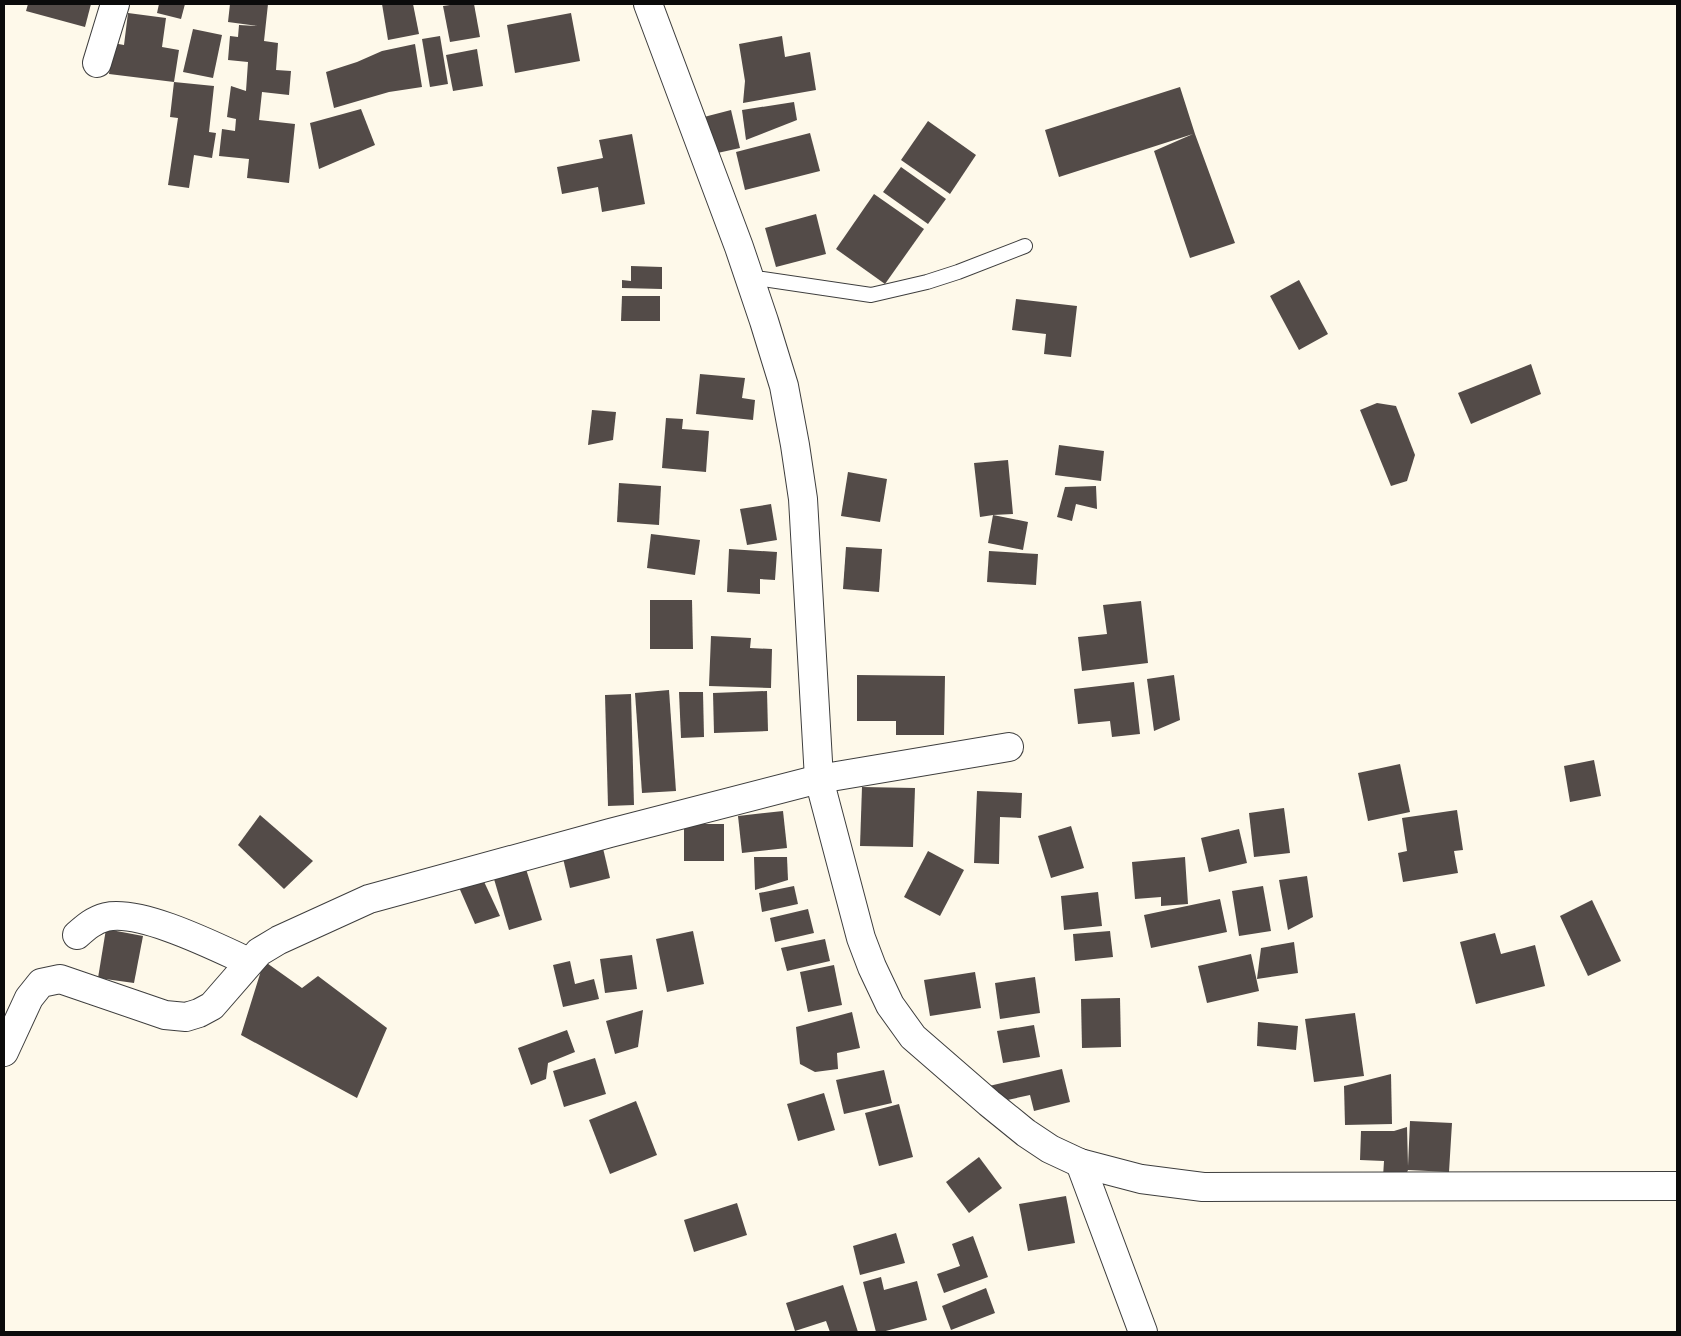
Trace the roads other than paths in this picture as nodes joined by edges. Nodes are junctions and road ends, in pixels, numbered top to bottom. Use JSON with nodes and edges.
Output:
{"nodes":[{"id":1,"x":114,"y":4,"type":"edge"},
{"id":2,"x":648,"y":4,"type":"edge"},
{"id":3,"x":97,"y":63,"type":"dead end"},
{"id":4,"x":1025,"y":246,"type":"dead end"},
{"id":5,"x":749,"y":277,"type":"junction"},
{"id":6,"x":1009,"y":747,"type":"dead end"},
{"id":7,"x":819,"y":778,"type":"junction"},
{"id":8,"x":77,"y":935,"type":"dead end"},
{"id":9,"x":249,"y":962,"type":"junction"},
{"id":10,"x":4,"y":1052,"type":"edge"},
{"id":11,"x":1080,"y":1164,"type":"junction"},
{"id":12,"x":1677,"y":1186,"type":"edge"},
{"id":13,"x":1143,"y":1332,"type":"edge"}],
"edges":[{"from":1,"to":3,"type":"street"},
{"from":2,"to":5,"type":"street"},
{"from":4,"to":5,"type":"lane"},
{"from":5,"to":7,"type":"street"},
{"from":6,"to":7,"type":"street"},
{"from":7,"to":9,"type":"street"},
{"from":7,"to":11,"type":"street"},
{"from":8,"to":9,"type":"street"},
{"from":9,"to":10,"type":"street"},
{"from":11,"to":12,"type":"street"},
{"from":11,"to":13,"type":"street"}]}
